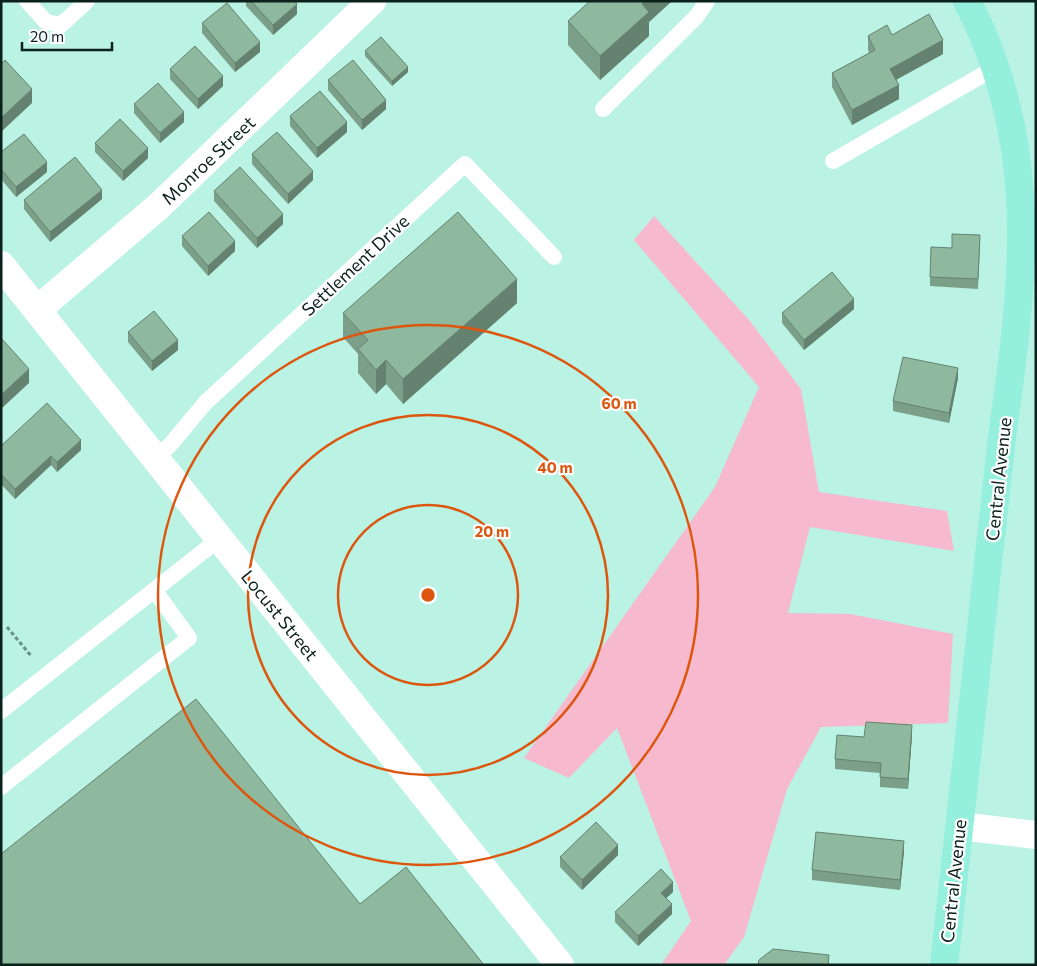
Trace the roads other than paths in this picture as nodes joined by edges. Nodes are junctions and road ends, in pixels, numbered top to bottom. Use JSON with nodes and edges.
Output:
{"nodes":[{"id":1,"x":27,"y":1,"type":"edge"},
{"id":2,"x":87,"y":1,"type":"edge"},
{"id":3,"x":372,"y":1,"type":"edge"},
{"id":4,"x":707,"y":1,"type":"edge"},
{"id":5,"x":966,"y":1,"type":"edge"},
{"id":6,"x":998,"y":66,"type":"junction"},
{"id":7,"x":603,"y":109,"type":"dead end"},
{"id":8,"x":833,"y":161,"type":"dead end"},
{"id":9,"x":1029,"y":256,"type":"edge"},
{"id":10,"x":554,"y":257,"type":"dead end"},
{"id":11,"x":1,"y":265,"type":"edge"},
{"id":12,"x":37,"y":310,"type":"junction"},
{"id":13,"x":155,"y":458,"type":"junction"},
{"id":14,"x":219,"y":539,"type":"junction"},
{"id":15,"x":155,"y":591,"type":"junction"},
{"id":16,"x":1,"y":711,"type":"edge"},
{"id":17,"x":1,"y":787,"type":"edge"},
{"id":18,"x":960,"y":826,"type":"junction"},
{"id":19,"x":1036,"y":835,"type":"edge"},
{"id":20,"x":560,"y":965,"type":"edge"},
{"id":21,"x":944,"y":965,"type":"edge"}],
"edges":[{"from":1,"to":2,"type":"lane"},
{"from":3,"to":12,"type":"street","name":"Monroe Street"},
{"from":4,"to":7,"type":"lane"},
{"from":5,"to":6,"type":"main road","name":"Central Avenue"},
{"from":6,"to":8,"type":"lane"},
{"from":6,"to":9,"type":"main road","name":"Central Avenue"},
{"from":9,"to":18,"type":"main road","name":"Central Avenue"},
{"from":10,"to":13,"type":"lane","name":"Settlement Drive"},
{"from":11,"to":12,"type":"street","name":"Locust Street"},
{"from":12,"to":13,"type":"street","name":"Locust Street"},
{"from":13,"to":14,"type":"street","name":"Locust Street"},
{"from":14,"to":15,"type":"lane"},
{"from":14,"to":20,"type":"street","name":"Locust Street"},
{"from":15,"to":16,"type":"lane"},
{"from":15,"to":17,"type":"lane"},
{"from":18,"to":19,"type":"street"},
{"from":18,"to":21,"type":"main road","name":"Central Avenue"}]}
